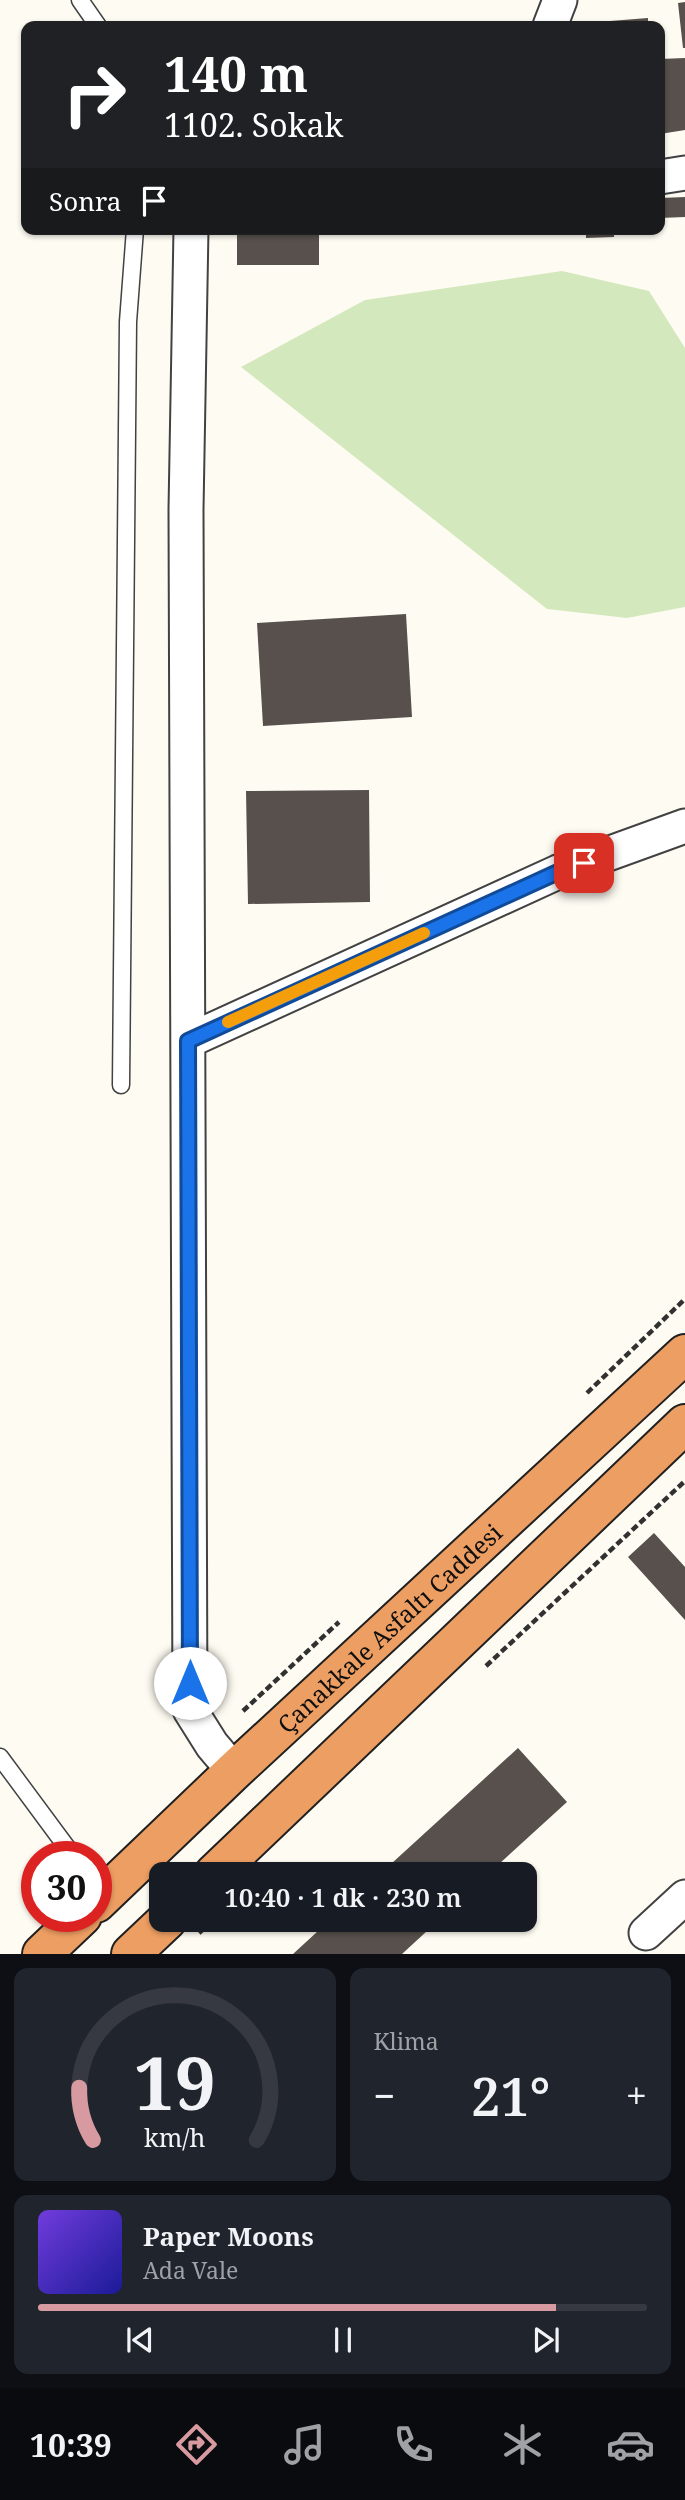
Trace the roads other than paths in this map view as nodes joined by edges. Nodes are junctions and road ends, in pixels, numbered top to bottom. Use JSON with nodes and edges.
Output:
{"nodes":[{"id":1,"x":80,"y":0,"type":"edge"},
{"id":2,"x":560,"y":0,"type":"edge"},
{"id":3,"x":95,"y":21,"type":"edge"},
{"id":4,"x":552,"y":21,"type":"edge"},
{"id":5,"x":685,"y":173,"type":"edge"},
{"id":6,"x":665,"y":176,"type":"edge"},
{"id":7,"x":135,"y":235,"type":"edge"},
{"id":8,"x":191,"y":235,"type":"edge"},
{"id":9,"x":685,"y":825,"type":"edge"},
{"id":10,"x":188,"y":1041,"type":"junction"},
{"id":11,"x":121,"y":1085,"type":"dead end"},
{"id":12,"x":685,"y":1354,"type":"edge"},
{"id":13,"x":685,"y":1424,"type":"edge"},
{"id":14,"x":685,"y":1453,"type":"edge"},
{"id":15,"x":607,"y":1499,"type":"junction"},
{"id":16,"x":0,"y":1756,"type":"edge"},
{"id":17,"x":234,"y":1771,"type":"junction"},
{"id":18,"x":63,"y":1841,"type":"edge"},
{"id":19,"x":227,"y":1862,"type":"edge"},
{"id":20,"x":112,"y":1884,"type":"edge"},
{"id":21,"x":685,"y":1897,"type":"edge"},
{"id":22,"x":64,"y":1932,"type":"edge"},
{"id":23,"x":154,"y":1932,"type":"edge"},
{"id":24,"x":646,"y":1934,"type":"dead end"},
{"id":25,"x":42,"y":1954,"type":"edge"},
{"id":26,"x":131,"y":1954,"type":"edge"}],
"edges":[{"from":1,"to":3,"type":"lane"},
{"from":2,"to":4,"type":"street"},
{"from":5,"to":6,"type":"street"},
{"from":7,"to":11,"type":"lane"},
{"from":8,"to":10,"type":"street"},
{"from":9,"to":10,"type":"street"},
{"from":10,"to":17,"type":"street"},
{"from":12,"to":17,"type":"highway","name":"Çanakkale Asfaltı Caddesi"},
{"from":13,"to":15,"type":"highway"},
{"from":14,"to":15,"type":"highway"},
{"from":15,"to":19,"type":"highway"},
{"from":16,"to":18,"type":"lane"},
{"from":17,"to":20,"type":"highway","name":"Çanakkale Asfaltı Caddesi"},
{"from":21,"to":24,"type":"street"},
{"from":22,"to":25,"type":"highway","name":"Çanakkale Asfaltı Caddesi"},
{"from":23,"to":26,"type":"highway"}]}
